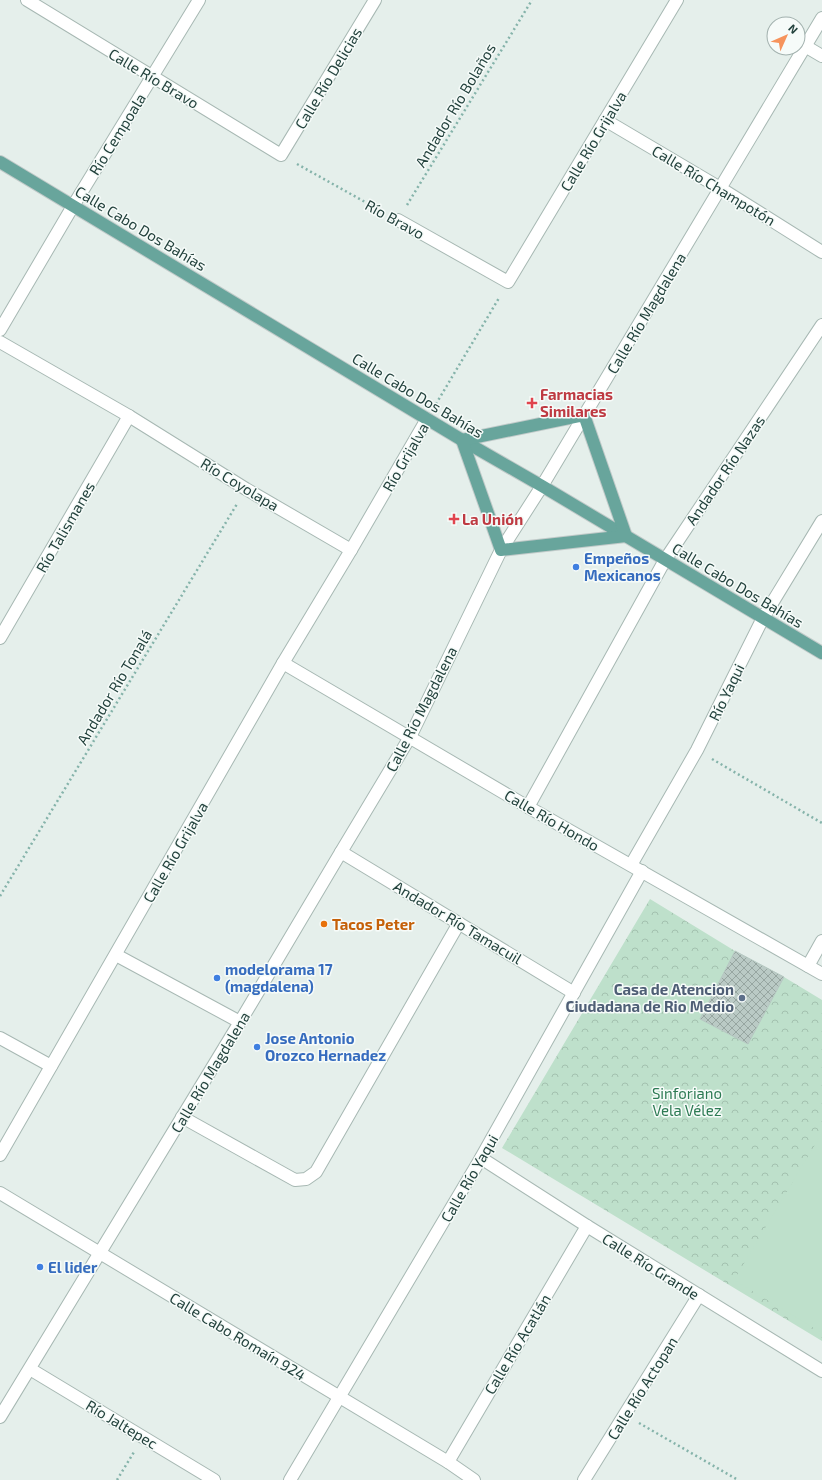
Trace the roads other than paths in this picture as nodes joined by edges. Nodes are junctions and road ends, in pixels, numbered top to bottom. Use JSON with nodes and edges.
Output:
{"nodes":[{"id":1,"x":27,"y":0,"type":"edge"},
{"id":2,"x":199,"y":0,"type":"edge"},
{"id":3,"x":375,"y":0,"type":"edge"},
{"id":4,"x":677,"y":0,"type":"edge"},
{"id":5,"x":822,"y":18,"type":"edge"},
{"id":6,"x":806,"y":44,"type":"edge"},
{"id":7,"x":806,"y":47,"type":"edge"},
{"id":8,"x":799,"y":56,"type":"edge"},
{"id":9,"x":822,"y":56,"type":"edge"},
{"id":10,"x":152,"y":77,"type":"junction"},
{"id":11,"x":605,"y":120,"type":"junction"},
{"id":12,"x":281,"y":156,"type":"joint"},
{"id":13,"x":0,"y":162,"type":"edge"},
{"id":14,"x":720,"y":188,"type":"junction"},
{"id":15,"x":73,"y":206,"type":"junction"},
{"id":16,"x":398,"y":220,"type":"road end"},
{"id":17,"x":822,"y":252,"type":"edge"},
{"id":18,"x":508,"y":282,"type":"joint"},
{"id":19,"x":822,"y":325,"type":"edge"},
{"id":20,"x":0,"y":330,"type":"edge"},
{"id":21,"x":0,"y":342,"type":"edge"},
{"id":22,"x":584,"y":415,"type":"junction"},
{"id":23,"x":129,"y":416,"type":"junction"},
{"id":24,"x":427,"y":420,"type":"junction"},
{"id":25,"x":462,"y":440,"type":"junction"},
{"id":26,"x":542,"y":486,"type":"junction"},
{"id":27,"x":822,"y":521,"type":"edge"},
{"id":28,"x":626,"y":536,"type":"junction"},
{"id":29,"x":351,"y":550,"type":"junction"},
{"id":30,"x":501,"y":550,"type":"junction"},
{"id":31,"x":665,"y":560,"type":"junction"},
{"id":32,"x":763,"y":618,"type":"junction"},
{"id":33,"x":0,"y":638,"type":"edge"},
{"id":34,"x":822,"y":654,"type":"edge"},
{"id":35,"x":283,"y":663,"type":"junction"},
{"id":36,"x":410,"y":737,"type":"junction"},
{"id":37,"x":528,"y":807,"type":"junction"},
{"id":38,"x":341,"y":852,"type":"junction"},
{"id":39,"x":636,"y":868,"type":"junction"},
{"id":40,"x":460,"y":923,"type":"junction"},
{"id":41,"x":822,"y":941,"type":"edge"},
{"id":42,"x":116,"y":955,"type":"junction"},
{"id":43,"x":808,"y":966,"type":"junction"},
{"id":44,"x":822,"y":974,"type":"edge"},
{"id":45,"x":574,"y":993,"type":"junction"},
{"id":46,"x":240,"y":1022,"type":"junction"},
{"id":47,"x":0,"y":1038,"type":"edge"},
{"id":48,"x":51,"y":1066,"type":"junction"},
{"id":49,"x":182,"y":1117,"type":"junction"},
{"id":50,"x":0,"y":1155,"type":"edge"},
{"id":51,"x":481,"y":1158,"type":"junction"},
{"id":52,"x":0,"y":1193,"type":"edge"},
{"id":53,"x":587,"y":1226,"type":"junction"},
{"id":54,"x":101,"y":1253,"type":"junction"},
{"id":55,"x":699,"y":1296,"type":"junction"},
{"id":56,"x":30,"y":1369,"type":"junction"},
{"id":57,"x":822,"y":1371,"type":"edge"},
{"id":58,"x":339,"y":1398,"type":"junction"},
{"id":59,"x":0,"y":1417,"type":"edge"},
{"id":60,"x":448,"y":1462,"type":"junction"},
{"id":61,"x":214,"y":1480,"type":"edge"},
{"id":62,"x":290,"y":1480,"type":"edge"},
{"id":63,"x":474,"y":1480,"type":"edge"},
{"id":64,"x":584,"y":1480,"type":"edge"}],
"edges":[{"from":1,"to":10,"type":"street","name":"Calle Río Bravo"},
{"from":2,"to":10,"type":"street","name":"Río Cempoala"},
{"from":3,"to":12,"type":"street","name":"Calle Río Delicias"},
{"from":4,"to":11,"type":"street","name":"Calle Río Grijalva"},
{"from":5,"to":6,"type":"street","name":"Calle Río Magdalena"},
{"from":7,"to":9,"type":"street"},
{"from":8,"to":14,"type":"street","name":"Calle Río Magdalena"},
{"from":10,"to":12,"type":"street","name":"Calle Río Bravo"},
{"from":10,"to":15,"type":"street","name":"Río Cempoala"},
{"from":11,"to":14,"type":"street","name":"Calle Río Champotón"},
{"from":11,"to":18,"type":"street","name":"Calle Río Grijalva"},
{"from":13,"to":15,"type":"main road","name":"Calle Cabo Dos Bahías"},
{"from":14,"to":17,"type":"street","name":"Calle Río Champotón"},
{"from":14,"to":22,"type":"street","name":"Calle Río Magdalena"},
{"from":15,"to":20,"type":"street","name":"Río Cempoala"},
{"from":15,"to":24,"type":"main road","name":"Calle Cabo Dos Bahías"},
{"from":16,"to":18,"type":"street","name":"Río Bravo"},
{"from":19,"to":31,"type":"street","name":"Andador Río Nazas"},
{"from":21,"to":23,"type":"street","name":"Río Coyolapa"},
{"from":22,"to":25,"type":"main road"},
{"from":22,"to":26,"type":"street","name":"Calle Río Magdalena"},
{"from":22,"to":28,"type":"main road"},
{"from":23,"to":29,"type":"street","name":"Río Coyolapa"},
{"from":23,"to":33,"type":"street","name":"Río Talismanes"},
{"from":24,"to":25,"type":"main road","name":"Calle Cabo Dos Bahías"},
{"from":24,"to":29,"type":"street","name":"Río Grijalva"},
{"from":25,"to":26,"type":"main road","name":"Calle Cabo Dos Bahías"},
{"from":25,"to":30,"type":"main road"},
{"from":26,"to":28,"type":"main road","name":"Calle Cabo Dos Bahías"},
{"from":26,"to":30,"type":"street","name":"Calle Río Magdalena"},
{"from":27,"to":32,"type":"street","name":"Río Yaqui"},
{"from":28,"to":30,"type":"main road"},
{"from":28,"to":31,"type":"main road","name":"Calle Cabo Dos Bahías"},
{"from":29,"to":35,"type":"street","name":"Calle Río Grijalva"},
{"from":30,"to":36,"type":"street","name":"Calle Río Magdalena"},
{"from":31,"to":32,"type":"main road","name":"Calle Cabo Dos Bahías"},
{"from":31,"to":37,"type":"street","name":"Andador Río Nazas"},
{"from":32,"to":34,"type":"main road","name":"Calle Cabo Dos Bahías"},
{"from":32,"to":39,"type":"street","name":"Río Yaqui"},
{"from":35,"to":36,"type":"street","name":"Calle Río Hondo"},
{"from":35,"to":42,"type":"street","name":"Calle Río Grijalva"},
{"from":36,"to":37,"type":"street","name":"Calle Río Hondo"},
{"from":36,"to":38,"type":"street","name":"Calle Río Magdalena"},
{"from":37,"to":39,"type":"street","name":"Calle Río Hondo"},
{"from":38,"to":40,"type":"street","name":"Andador Río Tamacuil"},
{"from":38,"to":46,"type":"street","name":"Calle Río Magdalena"},
{"from":39,"to":43,"type":"street","name":"Calle Río Hondo"},
{"from":39,"to":45,"type":"street","name":"Calle Río Yaqui"},
{"from":40,"to":45,"type":"street","name":"Andador Río Tamacuil"},
{"from":40,"to":49,"type":"street"},
{"from":41,"to":43,"type":"street"},
{"from":42,"to":46,"type":"street"},
{"from":42,"to":48,"type":"street","name":"Calle Río Grijalva"},
{"from":43,"to":44,"type":"street","name":"Calle Río Hondo"},
{"from":45,"to":51,"type":"street","name":"Calle Río Yaqui"},
{"from":46,"to":49,"type":"street","name":"Calle Río Magdalena"},
{"from":47,"to":48,"type":"street"},
{"from":48,"to":50,"type":"street","name":"Calle Río Grijalva"},
{"from":49,"to":54,"type":"street","name":"Calle Río Magdalena"},
{"from":51,"to":53,"type":"street","name":"Calle Río Grande"},
{"from":51,"to":58,"type":"street","name":"Calle Río Yaqui"},
{"from":52,"to":54,"type":"street","name":"Calle Cabo Romaín 924"},
{"from":53,"to":55,"type":"street","name":"Calle Río Grande"},
{"from":53,"to":60,"type":"street","name":"Calle Río Acatlán"},
{"from":54,"to":56,"type":"street","name":"Calle Río Magdalena"},
{"from":54,"to":58,"type":"street","name":"Calle Cabo Romaín 924"},
{"from":55,"to":57,"type":"street","name":"Calle Río Grande"},
{"from":55,"to":64,"type":"street","name":"Calle Río Actopan"},
{"from":56,"to":59,"type":"street","name":"Calle Río Magdalena"},
{"from":56,"to":61,"type":"street","name":"Río Jaltepec"},
{"from":58,"to":60,"type":"street","name":"Calle Cabo Romaín 924"},
{"from":58,"to":62,"type":"street","name":"Calle Río Yaqui"},
{"from":60,"to":63,"type":"street","name":"Calle Cabo Romaín 924"}]}
